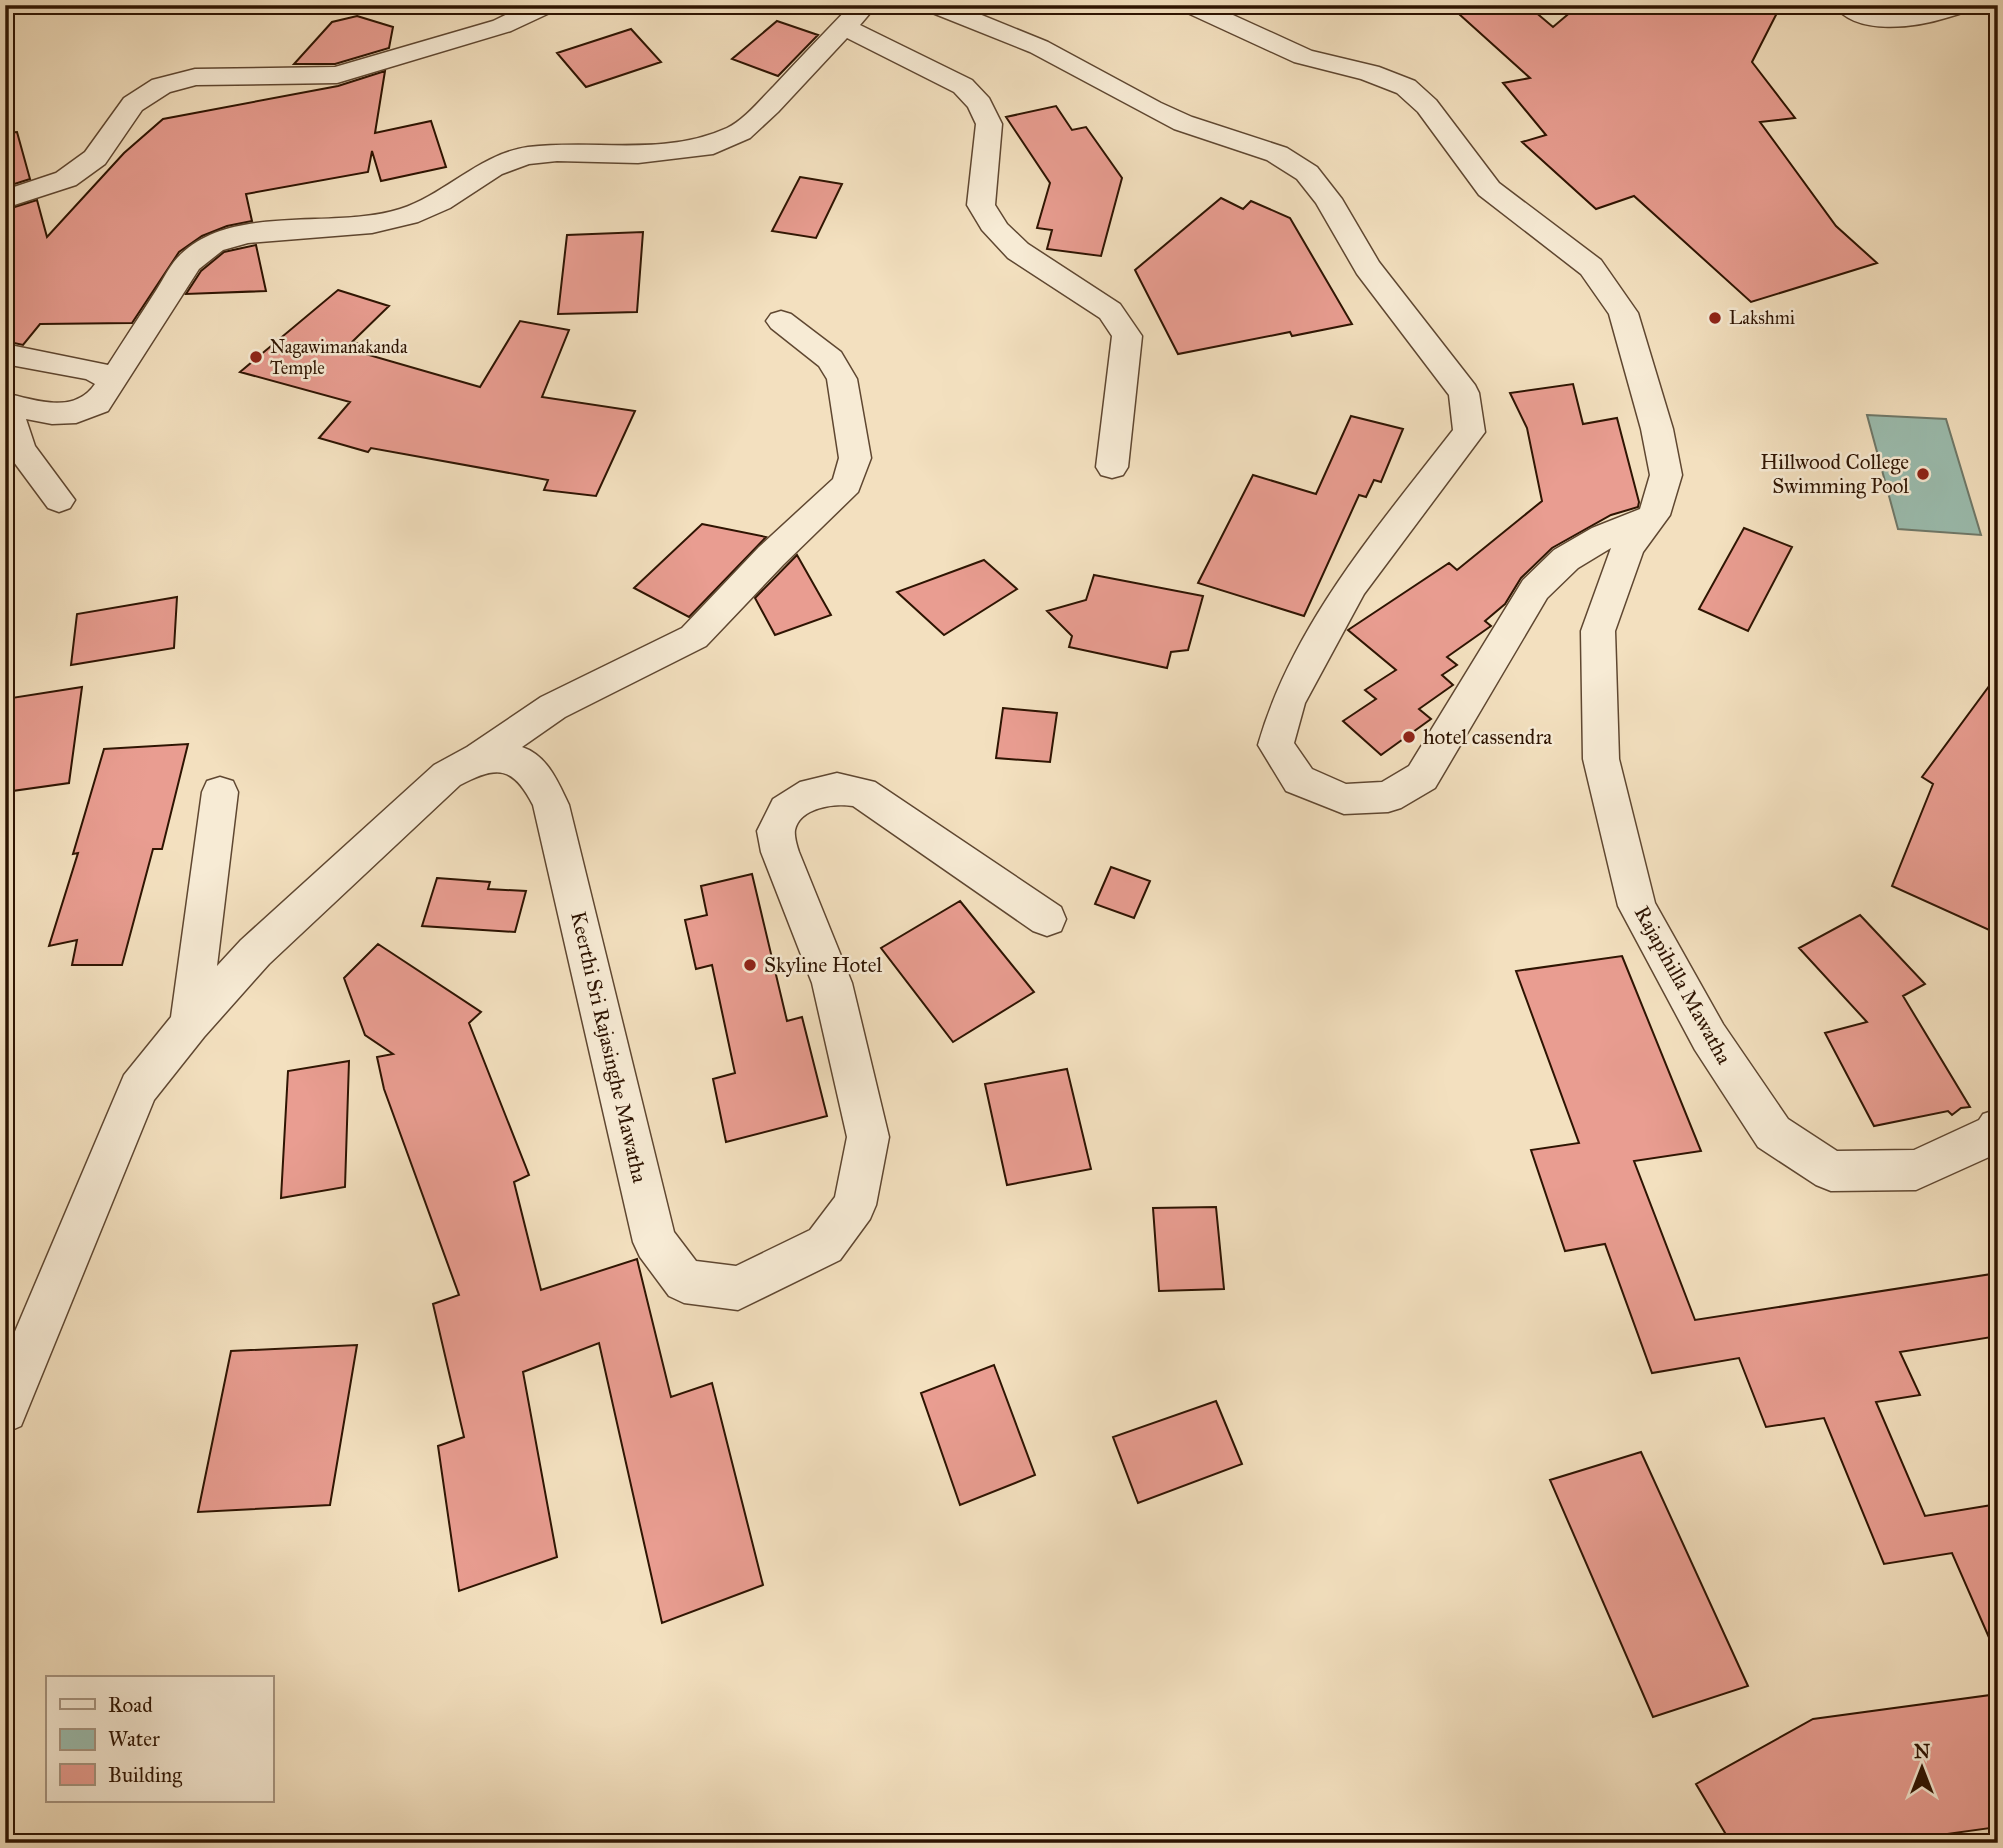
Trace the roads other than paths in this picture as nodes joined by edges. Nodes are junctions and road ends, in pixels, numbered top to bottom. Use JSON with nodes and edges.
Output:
{"nodes":[{"id":1,"x":547,"y":5,"type":"edge"},
{"id":2,"x":865,"y":5,"type":"edge"},
{"id":3,"x":934,"y":5,"type":"edge"},
{"id":4,"x":1190,"y":5,"type":"edge"},
{"id":5,"x":1846,"y":5,"type":"edge"},
{"id":6,"x":1961,"y":5,"type":"edge"},
{"id":7,"x":844,"y":27,"type":"junction"},
{"id":8,"x":5,"y":199,"type":"edge"},
{"id":9,"x":781,"y":321,"type":"dead end"},
{"id":10,"x":5,"y":354,"type":"edge"},
{"id":11,"x":111,"y":384,"type":"junction"},
{"id":12,"x":5,"y":405,"type":"edge"},
{"id":13,"x":1112,"y":467,"type":"dead end"},
{"id":14,"x":59,"y":500,"type":"dead end"},
{"id":15,"x":1654,"y":515,"type":"junction"},
{"id":16,"x":480,"y":757,"type":"junction"},
{"id":17,"x":220,"y":792,"type":"dead end"},
{"id":18,"x":1046,"y":919,"type":"dead end"},
{"id":19,"x":190,"y":1024,"type":"junction"},
{"id":20,"x":1998,"y":1128,"type":"edge"},
{"id":21,"x":5,"y":1410,"type":"edge"}],
"edges":[{"from":1,"to":8,"type":"street"},
{"from":2,"to":7,"type":"street"},
{"from":3,"to":15,"type":"street"},
{"from":4,"to":15,"type":"street","name":"Rajapihilla Mawatha"},
{"from":5,"to":6,"type":"street"},
{"from":7,"to":11,"type":"street"},
{"from":7,"to":13,"type":"street"},
{"from":9,"to":16,"type":"street"},
{"from":10,"to":11,"type":"street"},
{"from":11,"to":12,"type":"street"},
{"from":12,"to":14,"type":"street"},
{"from":15,"to":20,"type":"street","name":"Rajapihilla Mawatha"},
{"from":16,"to":18,"type":"street","name":"Keerthi Sri Rajasinghe Mawatha"},
{"from":16,"to":19,"type":"street"},
{"from":17,"to":19,"type":"street"},
{"from":19,"to":21,"type":"street"}]}
